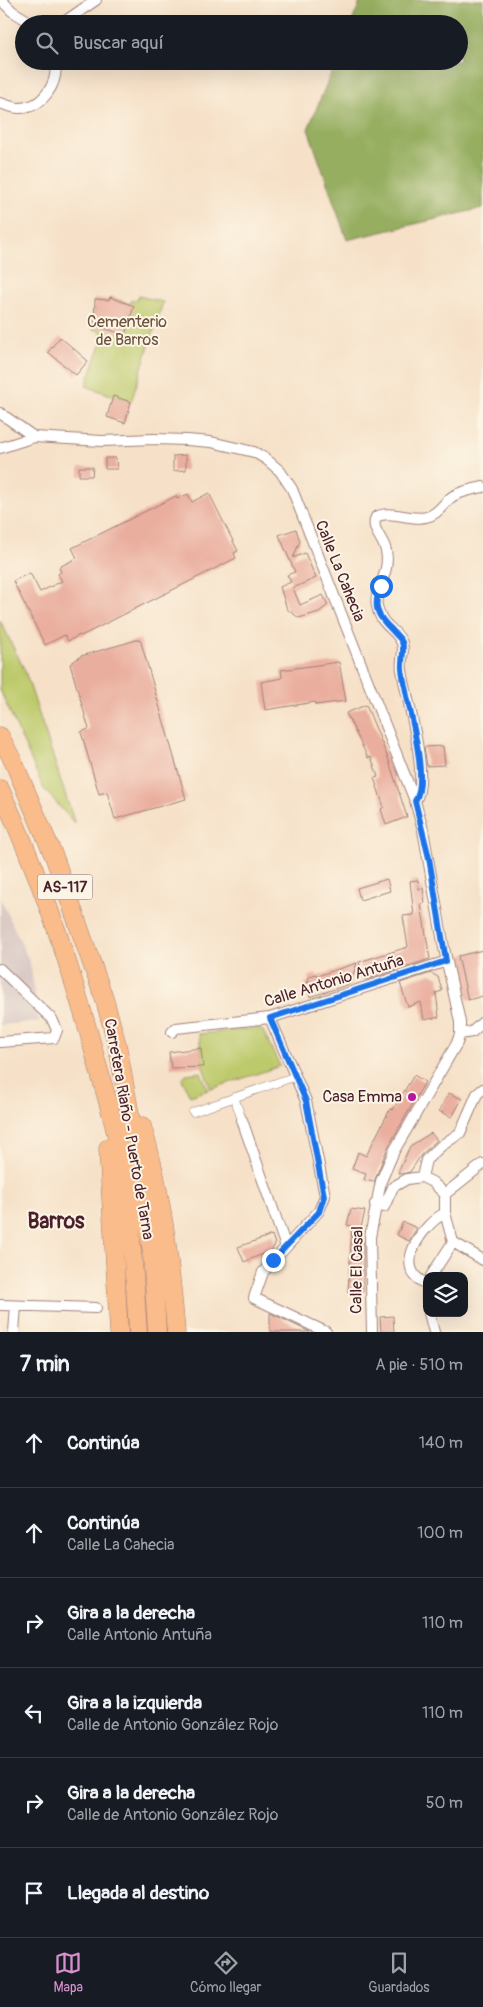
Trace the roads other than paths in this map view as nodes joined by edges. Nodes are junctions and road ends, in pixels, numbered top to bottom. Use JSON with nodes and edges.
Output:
{"nodes":[{"id":1,"x":1,"y":0,"type":"edge"},
{"id":2,"x":96,"y":0,"type":"edge"},
{"id":3,"x":18,"y":15,"type":"edge"},
{"id":4,"x":74,"y":15,"type":"edge"},
{"id":5,"x":55,"y":70,"type":"edge"},
{"id":6,"x":0,"y":103,"type":"edge"},
{"id":7,"x":0,"y":413,"type":"edge"},
{"id":8,"x":34,"y":437,"type":"junction"},
{"id":9,"x":0,"y":448,"type":"edge"},
{"id":10,"x":483,"y":487,"type":"edge"},
{"id":11,"x":0,"y":736,"type":"edge"},
{"id":12,"x":0,"y":788,"type":"edge"},
{"id":13,"x":415,"y":801,"type":"junction"},
{"id":14,"x":446,"y":961,"type":"junction"},
{"id":15,"x":0,"y":969,"type":"edge"},
{"id":16,"x":270,"y":1018,"type":"junction"},
{"id":17,"x":483,"y":1022,"type":"edge"},
{"id":18,"x":172,"y":1032,"type":"dead end"},
{"id":19,"x":460,"y":1034,"type":"junction"},
{"id":20,"x":0,"y":1042,"type":"edge"},
{"id":21,"x":117,"y":1044,"type":"junction"},
{"id":22,"x":96,"y":1060,"type":"junction"},
{"id":23,"x":296,"y":1076,"type":"junction"},
{"id":24,"x":483,"y":1089,"type":"edge"},
{"id":25,"x":234,"y":1097,"type":"junction"},
{"id":26,"x":193,"y":1112,"type":"dead end"},
{"id":27,"x":242,"y":1120,"type":"joint"},
{"id":28,"x":483,"y":1164,"type":"edge"},
{"id":29,"x":422,"y":1177,"type":"junction"},
{"id":30,"x":445,"y":1194,"type":"junction"},
{"id":31,"x":375,"y":1204,"type":"junction"},
{"id":32,"x":445,"y":1213,"type":"junction"},
{"id":33,"x":453,"y":1242,"type":"junction"},
{"id":34,"x":286,"y":1247,"type":"junction"},
{"id":35,"x":483,"y":1260,"type":"edge"},
{"id":36,"x":434,"y":1272,"type":"edge"},
{"id":37,"x":423,"y":1281,"type":"edge"},
{"id":38,"x":0,"y":1305,"type":"edge"},
{"id":39,"x":16,"y":1306,"type":"junction"},
{"id":40,"x":96,"y":1308,"type":"dead end"},
{"id":41,"x":430,"y":1317,"type":"edge"},
{"id":42,"x":14,"y":1332,"type":"edge"},
{"id":43,"x":120,"y":1332,"type":"edge"},
{"id":44,"x":138,"y":1332,"type":"edge"},
{"id":45,"x":157,"y":1332,"type":"edge"},
{"id":46,"x":176,"y":1332,"type":"edge"},
{"id":47,"x":326,"y":1332,"type":"edge"},
{"id":48,"x":372,"y":1332,"type":"edge"},
{"id":49,"x":434,"y":1332,"type":"edge"}],
"edges":[{"from":1,"to":3,"type":"street"},
{"from":2,"to":4,"type":"street"},
{"from":5,"to":6,"type":"street"},
{"from":7,"to":8,"type":"street"},
{"from":8,"to":9,"type":"street","name":"Calle La Cahecia"},
{"from":8,"to":13,"type":"street","name":"Calle La Cahecia"},
{"from":10,"to":13,"type":"street"},
{"from":11,"to":21,"type":"highway","name":"Carretera Riaño - Puerto de Tarna","number":"AS-117"},
{"from":12,"to":22,"type":"highway","name":"Carretera Riaño - Puerto de Tarna","number":"AS-117"},
{"from":13,"to":14,"type":"street","name":"Calle La Cahecia"},
{"from":14,"to":16,"type":"street","name":"Calle Antonio Antuña"},
{"from":14,"to":19,"type":"street"},
{"from":15,"to":20,"type":"street"},
{"from":16,"to":18,"type":"street","name":"Calle Antonio Antuña"},
{"from":16,"to":23,"type":"street"},
{"from":17,"to":19,"type":"street"},
{"from":19,"to":31,"type":"street","name":"Calle El Casal"},
{"from":21,"to":45,"type":"highway","name":"Carretera Riaño - Puerto de Tarna","number":"AS-117"},
{"from":21,"to":46,"type":"highway"},
{"from":22,"to":43,"type":"highway"},
{"from":22,"to":44,"type":"highway","name":"Carretera Riaño - Puerto de Tarna","number":"AS-117"},
{"from":23,"to":25,"type":"street"},
{"from":23,"to":34,"type":"street"},
{"from":24,"to":29,"type":"street"},
{"from":25,"to":26,"type":"street"},
{"from":25,"to":27,"type":"street"},
{"from":27,"to":34,"type":"street"},
{"from":28,"to":30,"type":"street"},
{"from":29,"to":30,"type":"street"},
{"from":29,"to":31,"type":"street"},
{"from":30,"to":32,"type":"street"},
{"from":31,"to":48,"type":"street","name":"Calle El Casal"},
{"from":32,"to":33,"type":"street"},
{"from":32,"to":37,"type":"street"},
{"from":33,"to":35,"type":"street"},
{"from":33,"to":36,"type":"street"},
{"from":34,"to":47,"type":"street"},
{"from":38,"to":39,"type":"street"},
{"from":39,"to":40,"type":"street"},
{"from":39,"to":42,"type":"street"},
{"from":41,"to":49,"type":"street"}]}
